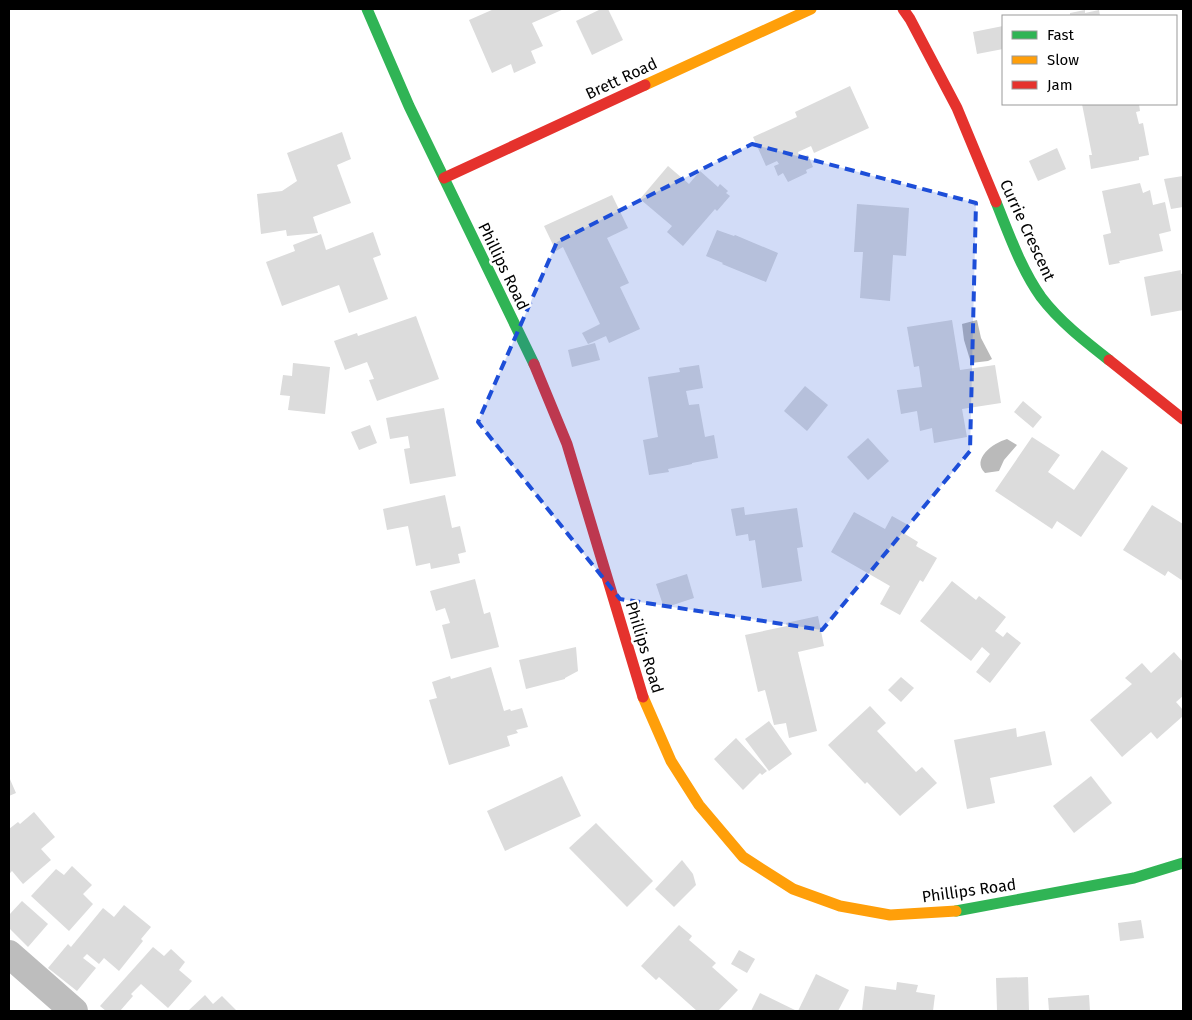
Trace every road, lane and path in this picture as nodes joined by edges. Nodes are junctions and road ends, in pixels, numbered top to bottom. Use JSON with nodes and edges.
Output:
{"nodes":[{"id":1,"x":367,"y":9,"type":"edge"},
{"id":2,"x":811,"y":9,"type":"edge"},
{"id":3,"x":902,"y":9,"type":"edge"},
{"id":4,"x":444,"y":178,"type":"junction"},
{"id":5,"x":1183,"y":419,"type":"edge"},
{"id":6,"x":1183,"y":863,"type":"edge"},
{"id":7,"x":9,"y":954,"type":"edge"},
{"id":8,"x":74,"y":1011,"type":"edge"}],
"edges":[{"from":1,"to":4,"type":"street","name":"Phillips Road"},
{"from":2,"to":4,"type":"street","name":"Brett Road"},
{"from":3,"to":5,"type":"street","name":"Currie Crescent"},
{"from":4,"to":6,"type":"street","name":"Phillips Road"},
{"from":7,"to":8,"type":"street"}]}
